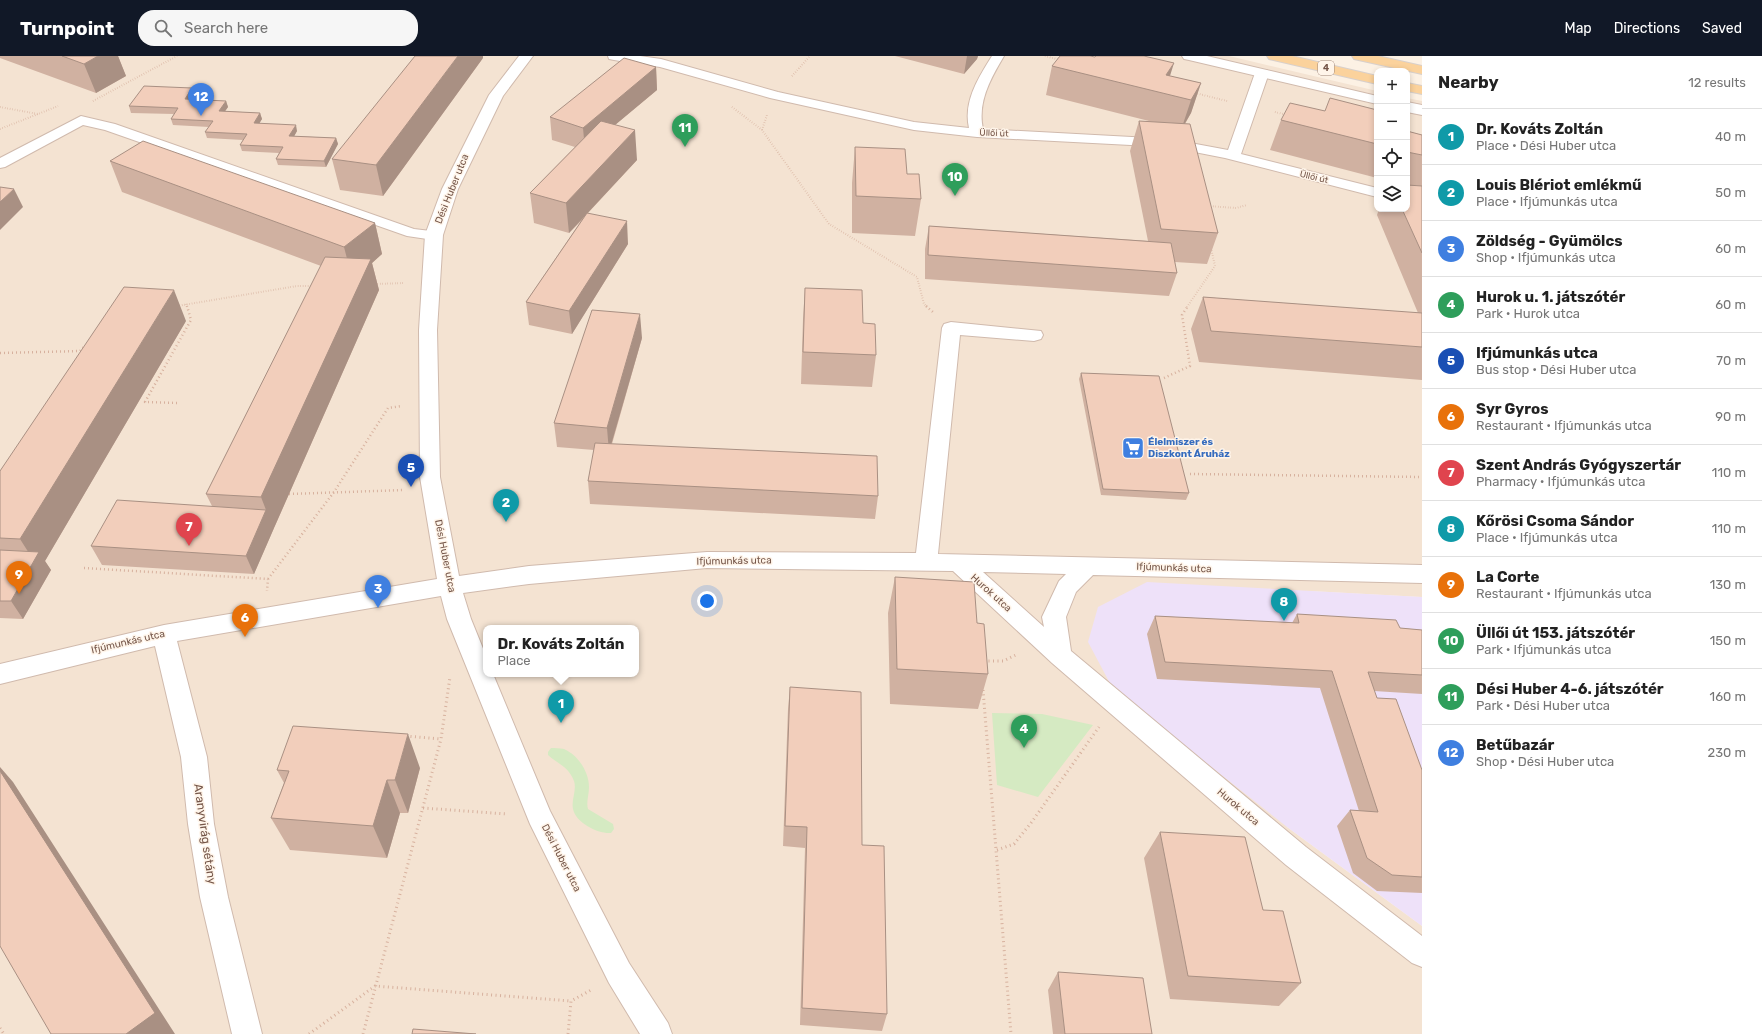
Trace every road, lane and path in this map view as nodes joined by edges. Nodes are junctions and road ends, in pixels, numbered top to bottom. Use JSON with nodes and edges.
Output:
{"nodes":[{"id":1,"x":177,"y":56,"type":"edge"},
{"id":2,"x":526,"y":56,"type":"edge"},
{"id":3,"x":614,"y":56,"type":"edge"},
{"id":4,"x":998,"y":56,"type":"edge"},
{"id":5,"x":1045,"y":56,"type":"edge"},
{"id":6,"x":1189,"y":56,"type":"edge"},
{"id":7,"x":1274,"y":56,"type":"edge"},
{"id":8,"x":1359,"y":56,"type":"edge"},
{"id":9,"x":1060,"y":60,"type":"edge"},
{"id":10,"x":1422,"y":70,"type":"edge"},
{"id":11,"x":1262,"y":73,"type":"junction"},
{"id":12,"x":1374,"y":79,"type":"edge"},
{"id":13,"x":1410,"y":87,"type":"edge"},
{"id":14,"x":1422,"y":90,"type":"edge"},
{"id":15,"x":1189,"y":91,"type":"edge"},
{"id":16,"x":1374,"y":99,"type":"edge"},
{"id":17,"x":59,"y":106,"type":"dead end"},
{"id":18,"x":731,"y":106,"type":"dead end"},
{"id":19,"x":1250,"y":106,"type":"junction"},
{"id":20,"x":0,"y":107,"type":"edge"},
{"id":21,"x":1410,"y":108,"type":"edge"},
{"id":22,"x":1422,"y":110,"type":"edge"},
{"id":23,"x":38,"y":114,"type":"junction"},
{"id":24,"x":1287,"y":115,"type":"edge"},
{"id":25,"x":81,"y":120,"type":"junction"},
{"id":26,"x":0,"y":129,"type":"edge"},
{"id":27,"x":976,"y":133,"type":"junction"},
{"id":28,"x":1233,"y":156,"type":"junction"},
{"id":29,"x":0,"y":164,"type":"edge"},
{"id":30,"x":1374,"y":192,"type":"edge"},
{"id":31,"x":1202,"y":205,"type":"edge"},
{"id":32,"x":1247,"y":205,"type":"dead end"},
{"id":33,"x":434,"y":235,"type":"junction"},
{"id":34,"x":1210,"y":243,"type":"edge"},
{"id":35,"x":432,"y":283,"type":"junction"},
{"id":36,"x":374,"y":284,"type":"dead end"},
{"id":37,"x":320,"y":286,"type":"edge"},
{"id":38,"x":186,"y":304,"type":"junction"},
{"id":39,"x":172,"y":306,"type":"dead end"},
{"id":40,"x":951,"y":328,"type":"junction"},
{"id":41,"x":1034,"y":335,"type":"dead end"},
{"id":42,"x":85,"y":346,"type":"edge"},
{"id":43,"x":0,"y":353,"type":"edge"},
{"id":44,"x":1164,"y":378,"type":"dead end"},
{"id":45,"x":428,"y":402,"type":"junction"},
{"id":46,"x":177,"y":403,"type":"dead end"},
{"id":47,"x":1190,"y":474,"type":"dead end"},
{"id":48,"x":1422,"y":477,"type":"edge"},
{"id":49,"x":432,"y":489,"type":"junction"},
{"id":50,"x":334,"y":492,"type":"junction"},
{"id":51,"x":289,"y":494,"type":"dead end"},
{"id":52,"x":926,"y":562,"type":"junction"},
{"id":53,"x":957,"y":562,"type":"junction"},
{"id":54,"x":1088,"y":566,"type":"junction"},
{"id":55,"x":84,"y":568,"type":"dead end"},
{"id":56,"x":1422,"y":574,"type":"edge"},
{"id":57,"x":268,"y":579,"type":"junction"},
{"id":58,"x":450,"y":586,"type":"junction"},
{"id":59,"x":266,"y":617,"type":"junction"},
{"id":60,"x":164,"y":634,"type":"junction"},
{"id":61,"x":1041,"y":638,"type":"junction"},
{"id":62,"x":1060,"y":656,"type":"junction"},
{"id":63,"x":980,"y":661,"type":"edge"},
{"id":64,"x":451,"y":672,"type":"dead end"},
{"id":65,"x":0,"y":674,"type":"edge"},
{"id":66,"x":982,"y":684,"type":"edge"},
{"id":67,"x":1116,"y":703,"type":"junction"},
{"id":68,"x":404,"y":736,"type":"edge"},
{"id":69,"x":441,"y":739,"type":"junction"},
{"id":70,"x":423,"y":808,"type":"junction"},
{"id":71,"x":539,"y":816,"type":"junction"},
{"id":72,"x":997,"y":850,"type":"junction"},
{"id":73,"x":1422,"y":953,"type":"edge"},
{"id":74,"x":619,"y":974,"type":"junction"},
{"id":75,"x":375,"y":986,"type":"junction"},
{"id":76,"x":571,"y":1001,"type":"junction"},
{"id":77,"x":0,"y":1028,"type":"edge"},
{"id":78,"x":4,"y":1034,"type":"edge"},
{"id":79,"x":247,"y":1034,"type":"edge"},
{"id":80,"x":309,"y":1034,"type":"edge"},
{"id":81,"x":363,"y":1034,"type":"edge"},
{"id":82,"x":568,"y":1034,"type":"edge"},
{"id":83,"x":657,"y":1034,"type":"edge"},
{"id":84,"x":1011,"y":1034,"type":"edge"}],
"edges":[{"from":1,"to":25,"type":"path"},
{"from":2,"to":33,"type":"street","name":"Dési Huber utca"},
{"from":3,"to":27,"type":"lane","name":"Üllői út"},
{"from":4,"to":27,"type":"lane"},
{"from":5,"to":9,"type":"path"},
{"from":6,"to":11,"type":"street"},
{"from":7,"to":12,"type":"main road","number":"4"},
{"from":8,"to":10,"type":"main road"},
{"from":11,"to":16,"type":"street"},
{"from":11,"to":19,"type":"lane"},
{"from":13,"to":14,"type":"main road"},
{"from":15,"to":19,"type":"path"},
{"from":17,"to":23,"type":"path"},
{"from":18,"to":40,"type":"path"},
{"from":19,"to":24,"type":"path"},
{"from":19,"to":28,"type":"lane"},
{"from":20,"to":23,"type":"path"},
{"from":21,"to":22,"type":"street"},
{"from":23,"to":26,"type":"path"},
{"from":25,"to":29,"type":"lane"},
{"from":25,"to":33,"type":"lane"},
{"from":27,"to":28,"type":"lane","name":"Üllői út"},
{"from":28,"to":30,"type":"lane","name":"Üllői út"},
{"from":31,"to":32,"type":"path"},
{"from":33,"to":35,"type":"street","name":"Dési Huber utca"},
{"from":34,"to":44,"type":"path"},
{"from":35,"to":36,"type":"path"},
{"from":35,"to":45,"type":"street","name":"Dési Huber utca"},
{"from":37,"to":38,"type":"path"},
{"from":38,"to":39,"type":"path"},
{"from":38,"to":46,"type":"path"},
{"from":40,"to":41,"type":"street"},
{"from":40,"to":52,"type":"street"},
{"from":42,"to":43,"type":"path"},
{"from":45,"to":49,"type":"street","name":"Dési Huber utca"},
{"from":45,"to":50,"type":"path"},
{"from":47,"to":48,"type":"path"},
{"from":49,"to":50,"type":"path"},
{"from":49,"to":58,"type":"street","name":"Dési Huber utca"},
{"from":50,"to":51,"type":"path"},
{"from":50,"to":57,"type":"path"},
{"from":52,"to":53,"type":"street","name":"Ifjúmunkás utca"},
{"from":52,"to":58,"type":"street","name":"Ifjúmunkás utca"},
{"from":53,"to":54,"type":"street","name":"Ifjúmunkás utca"},
{"from":53,"to":61,"type":"street","name":"Hurok utca"},
{"from":54,"to":56,"type":"street","name":"Ifjúmunkás utca"},
{"from":54,"to":62,"type":"street"},
{"from":55,"to":57,"type":"path"},
{"from":57,"to":59,"type":"path"},
{"from":58,"to":59,"type":"street","name":"Ifjúmunkás utca"},
{"from":58,"to":71,"type":"street","name":"Dési Huber utca"},
{"from":59,"to":60,"type":"street","name":"Ifjúmunkás utca"},
{"from":60,"to":65,"type":"street","name":"Ifjúmunkás utca"},
{"from":60,"to":79,"type":"street","name":"Aranyvirág sétány"},
{"from":61,"to":62,"type":"street","name":"Hurok utca"},
{"from":61,"to":63,"type":"path"},
{"from":62,"to":67,"type":"street","name":"Hurok utca"},
{"from":64,"to":69,"type":"path"},
{"from":66,"to":72,"type":"path"},
{"from":67,"to":72,"type":"path"},
{"from":67,"to":73,"type":"street","name":"Hurok utca"},
{"from":68,"to":69,"type":"path"},
{"from":69,"to":70,"type":"path"},
{"from":70,"to":71,"type":"path"},
{"from":70,"to":75,"type":"path"},
{"from":71,"to":74,"type":"street","name":"Dési Huber utca"},
{"from":72,"to":84,"type":"path"},
{"from":74,"to":76,"type":"path"},
{"from":74,"to":83,"type":"street","name":"Dési Huber utca"},
{"from":75,"to":76,"type":"path"},
{"from":75,"to":80,"type":"path"},
{"from":75,"to":81,"type":"path"},
{"from":76,"to":82,"type":"path"},
{"from":77,"to":78,"type":"path"}]}
